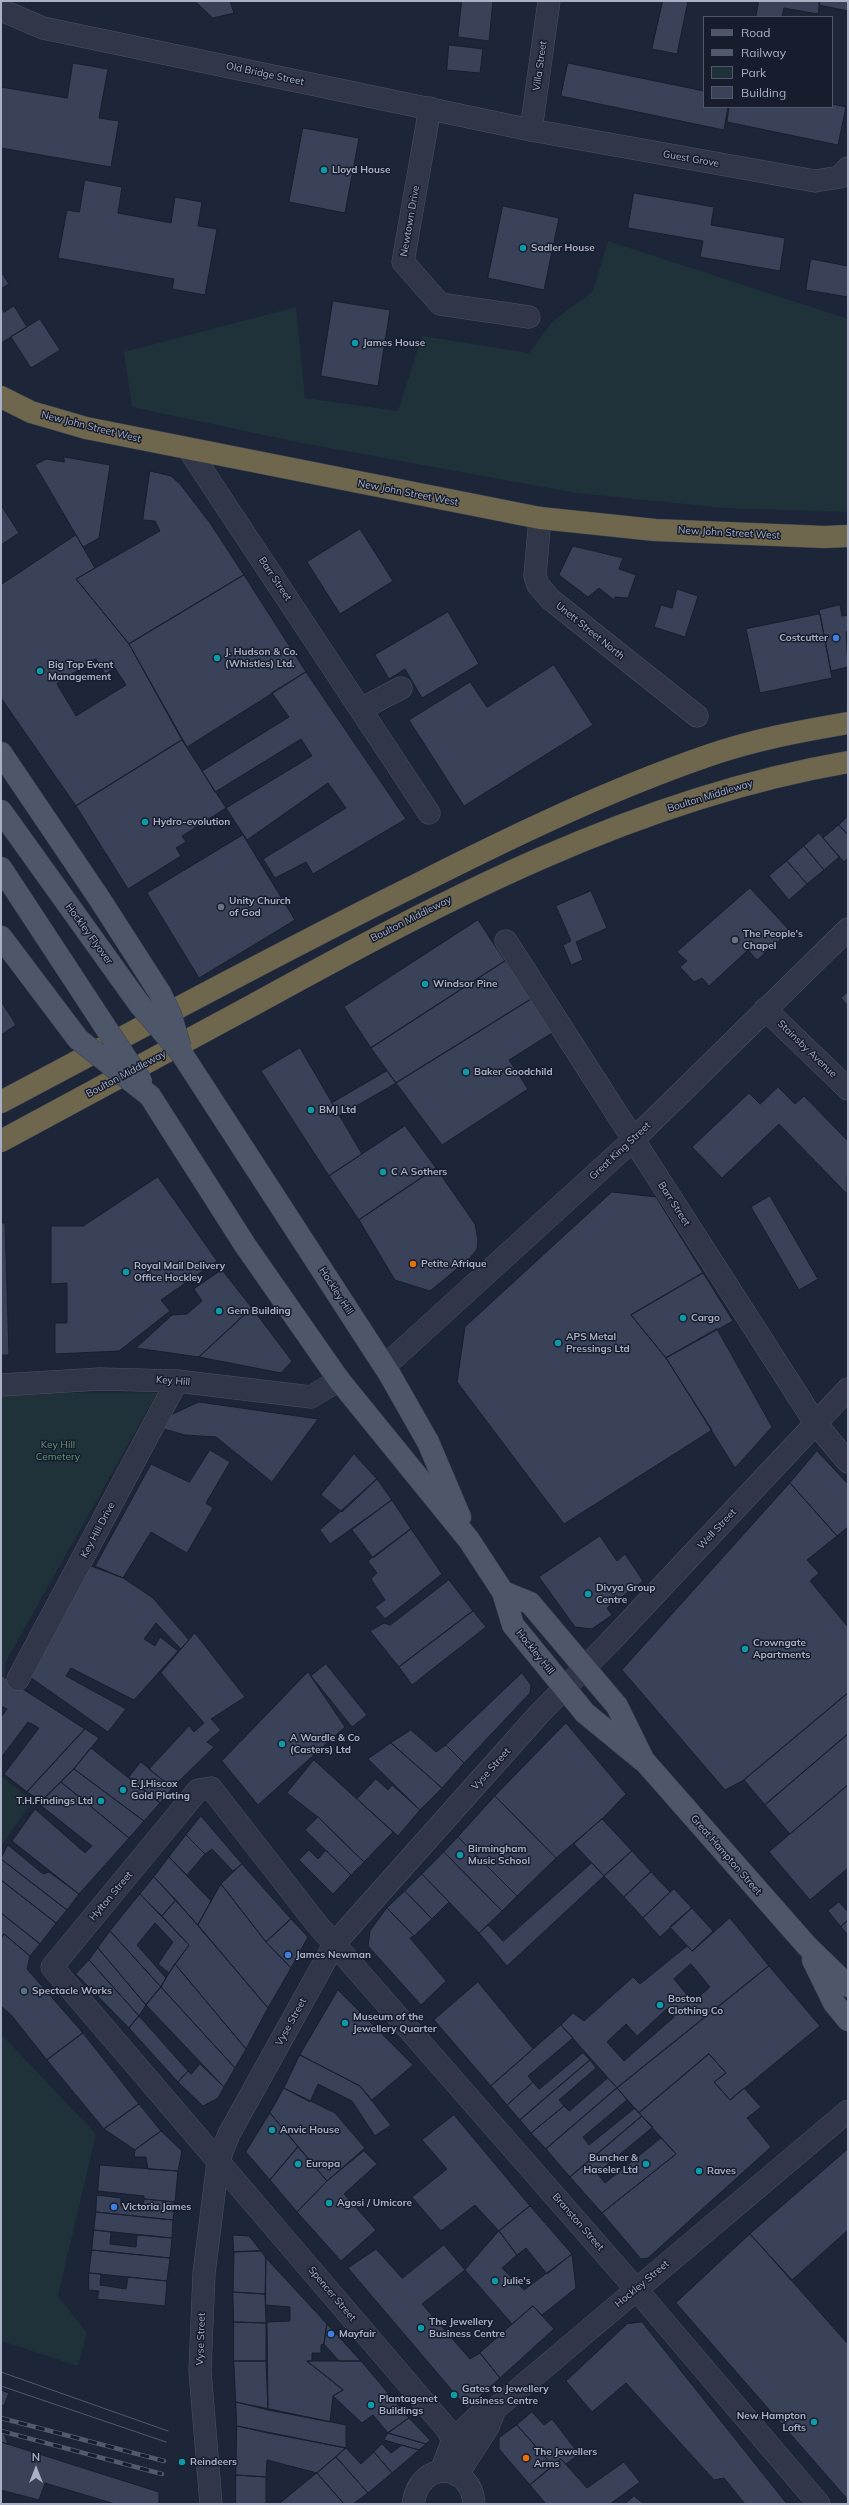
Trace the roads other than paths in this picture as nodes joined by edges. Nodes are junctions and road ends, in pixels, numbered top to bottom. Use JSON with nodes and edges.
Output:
{"nodes":[{"id":1,"x":549,"y":1,"type":"edge"},
{"id":2,"x":1,"y":10,"type":"edge"},
{"id":3,"x":430,"y":108,"type":"junction"},
{"id":4,"x":531,"y":130,"type":"junction"},
{"id":5,"x":848,"y":168,"type":"edge"},
{"id":6,"x":529,"y":317,"type":"dead end"},
{"id":7,"x":1,"y":397,"type":"edge"},
{"id":8,"x":189,"y":450,"type":"junction"},
{"id":9,"x":540,"y":518,"type":"junction"},
{"id":10,"x":848,"y":536,"type":"edge"},
{"id":11,"x":824,"y":538,"type":"junction"},
{"id":12,"x":848,"y":546,"type":"edge"},
{"id":13,"x":401,"y":688,"type":"dead end"},
{"id":14,"x":361,"y":709,"type":"junction"},
{"id":15,"x":697,"y":716,"type":"dead end"},
{"id":16,"x":848,"y":723,"type":"edge"},
{"id":17,"x":1,"y":754,"type":"edge"},
{"id":18,"x":848,"y":762,"type":"edge"},
{"id":19,"x":1,"y":811,"type":"edge"},
{"id":20,"x":429,"y":813,"type":"dead end"},
{"id":21,"x":1,"y":868,"type":"edge"},
{"id":22,"x":848,"y":929,"type":"edge"},
{"id":23,"x":1,"y":937,"type":"edge"},
{"id":24,"x":506,"y":941,"type":"dead end"},
{"id":25,"x":765,"y":1009,"type":"junction"},
{"id":26,"x":182,"y":1054,"type":"junction"},
{"id":27,"x":848,"y":1089,"type":"edge"},
{"id":28,"x":150,"y":1096,"type":"junction"},
{"id":29,"x":1,"y":1102,"type":"edge"},
{"id":30,"x":633,"y":1140,"type":"junction"},
{"id":31,"x":1,"y":1141,"type":"edge"},
{"id":32,"x":385,"y":1366,"type":"junction"},
{"id":33,"x":339,"y":1380,"type":"junction"},
{"id":34,"x":177,"y":1381,"type":"junction"},
{"id":35,"x":1,"y":1385,"type":"edge"},
{"id":36,"x":848,"y":1389,"type":"edge"},
{"id":37,"x":816,"y":1424,"type":"junction"},
{"id":38,"x":848,"y":1462,"type":"edge"},
{"id":39,"x":469,"y":1540,"type":"junction"},
{"id":40,"x":503,"y":1592,"type":"junction"},
{"id":41,"x":584,"y":1667,"type":"junction"},
{"id":42,"x":18,"y":1679,"type":"dead end"},
{"id":43,"x":564,"y":1688,"type":"junction"},
{"id":44,"x":646,"y":1764,"type":"junction"},
{"id":45,"x":335,"y":1943,"type":"junction"},
{"id":46,"x":807,"y":1946,"type":"junction"},
{"id":47,"x":848,"y":1986,"type":"edge"},
{"id":48,"x":848,"y":2020,"type":"edge"},
{"id":49,"x":848,"y":2111,"type":"edge"},
{"id":50,"x":218,"y":2162,"type":"junction"},
{"id":51,"x":636,"y":2288,"type":"junction"},
{"id":52,"x":495,"y":2408,"type":"junction"},
{"id":53,"x":453,"y":2440,"type":"junction"},
{"id":54,"x":207,"y":2464,"type":"junction"},
{"id":55,"x":449,"y":2473,"type":"junction"},
{"id":56,"x":199,"y":2504,"type":"edge"},
{"id":57,"x":211,"y":2504,"type":"edge"},
{"id":58,"x":412,"y":2504,"type":"edge"},
{"id":59,"x":474,"y":2504,"type":"edge"},
{"id":60,"x":819,"y":2504,"type":"edge"}],
"edges":[{"from":1,"to":4,"type":"street","name":"Villa Street"},
{"from":2,"to":3,"type":"street","name":"Old Bridge Street"},
{"from":3,"to":4,"type":"street","name":"Old Bridge Street"},
{"from":3,"to":6,"type":"street","name":"Newtown Drive"},
{"from":4,"to":5,"type":"street","name":"Guest Grove"},
{"from":7,"to":8,"type":"highway","name":"New John Street West"},
{"from":8,"to":9,"type":"highway","name":"New John Street West"},
{"from":8,"to":14,"type":"street","name":"Barr Street"},
{"from":9,"to":11,"type":"highway","name":"New John Street West"},
{"from":9,"to":15,"type":"street","name":"Unett Street North"},
{"from":10,"to":11,"type":"highway","name":"New John Street West"},
{"from":11,"to":12,"type":"highway","name":"New John Street West"},
{"from":13,"to":14,"type":"street"},
{"from":14,"to":20,"type":"street","name":"Barr Street"},
{"from":16,"to":29,"type":"highway"},
{"from":17,"to":26,"type":"main road","bridge":true},
{"from":18,"to":31,"type":"highway","name":"Boulton Middleway"},
{"from":19,"to":26,"type":"main road","name":"Hockley Flyover","bridge":true},
{"from":21,"to":28,"type":"main road","bridge":true},
{"from":22,"to":25,"type":"street","name":"Great King Street"},
{"from":23,"to":28,"type":"main road","bridge":true},
{"from":24,"to":30,"type":"street","name":"Barr Street"},
{"from":25,"to":27,"type":"street","name":"Stainsby Avenue"},
{"from":25,"to":30,"type":"street","name":"Great King Street"},
{"from":26,"to":32,"type":"main road","name":"Hockley Hill"},
{"from":28,"to":33,"type":"main road","name":"Hockley Hill"},
{"from":30,"to":32,"type":"street","name":"Great King Street"},
{"from":30,"to":37,"type":"street","name":"Barr Street"},
{"from":32,"to":39,"type":"main road","name":"Hockley Hill"},
{"from":33,"to":34,"type":"street","name":"Key Hill"},
{"from":33,"to":39,"type":"main road","name":"Hockley Hill"},
{"from":34,"to":35,"type":"street","name":"Key Hill"},
{"from":34,"to":42,"type":"street","name":"Key Hill Drive"},
{"from":36,"to":37,"type":"street","name":"Well Street"},
{"from":37,"to":38,"type":"street","name":"Barr Street"},
{"from":37,"to":41,"type":"street","name":"Well Street"},
{"from":39,"to":40,"type":"main road","name":"Hockley Hill"},
{"from":40,"to":41,"type":"main road"},
{"from":40,"to":43,"type":"main road","name":"Hockley Hill"},
{"from":41,"to":43,"type":"street","name":"Vyse Street"},
{"from":41,"to":44,"type":"main road","name":"Great Hampton Street"},
{"from":43,"to":44,"type":"main road","name":"Great Hampton Street"},
{"from":43,"to":45,"type":"street","name":"Vyse Street"},
{"from":44,"to":46,"type":"main road","name":"Great Hampton Street"},
{"from":45,"to":50,"type":"street","name":"Vyse Street"},
{"from":45,"to":50,"type":"street","name":"Hylton Street"},
{"from":45,"to":51,"type":"street","name":"Branston Street"},
{"from":46,"to":47,"type":"main road","name":"Great Hampton Street"},
{"from":46,"to":48,"type":"main road","name":"Great Hampton Street"},
{"from":49,"to":51,"type":"street","name":"Hockley Street"},
{"from":50,"to":53,"type":"street","name":"Spencer Street"},
{"from":50,"to":54,"type":"street","name":"Vyse Street"},
{"from":51,"to":52,"type":"street","name":"Hockley Street"},
{"from":51,"to":60,"type":"street","name":"Branston Street"},
{"from":52,"to":53,"type":"street"},
{"from":52,"to":55,"type":"street","name":"Hockley Street"},
{"from":53,"to":55,"type":"street"},
{"from":54,"to":56,"type":"street","name":"Vyse Street"},
{"from":54,"to":57,"type":"street","name":"Vyse Street"},
{"from":55,"to":58,"type":"street"},
{"from":55,"to":59,"type":"street"}]}
